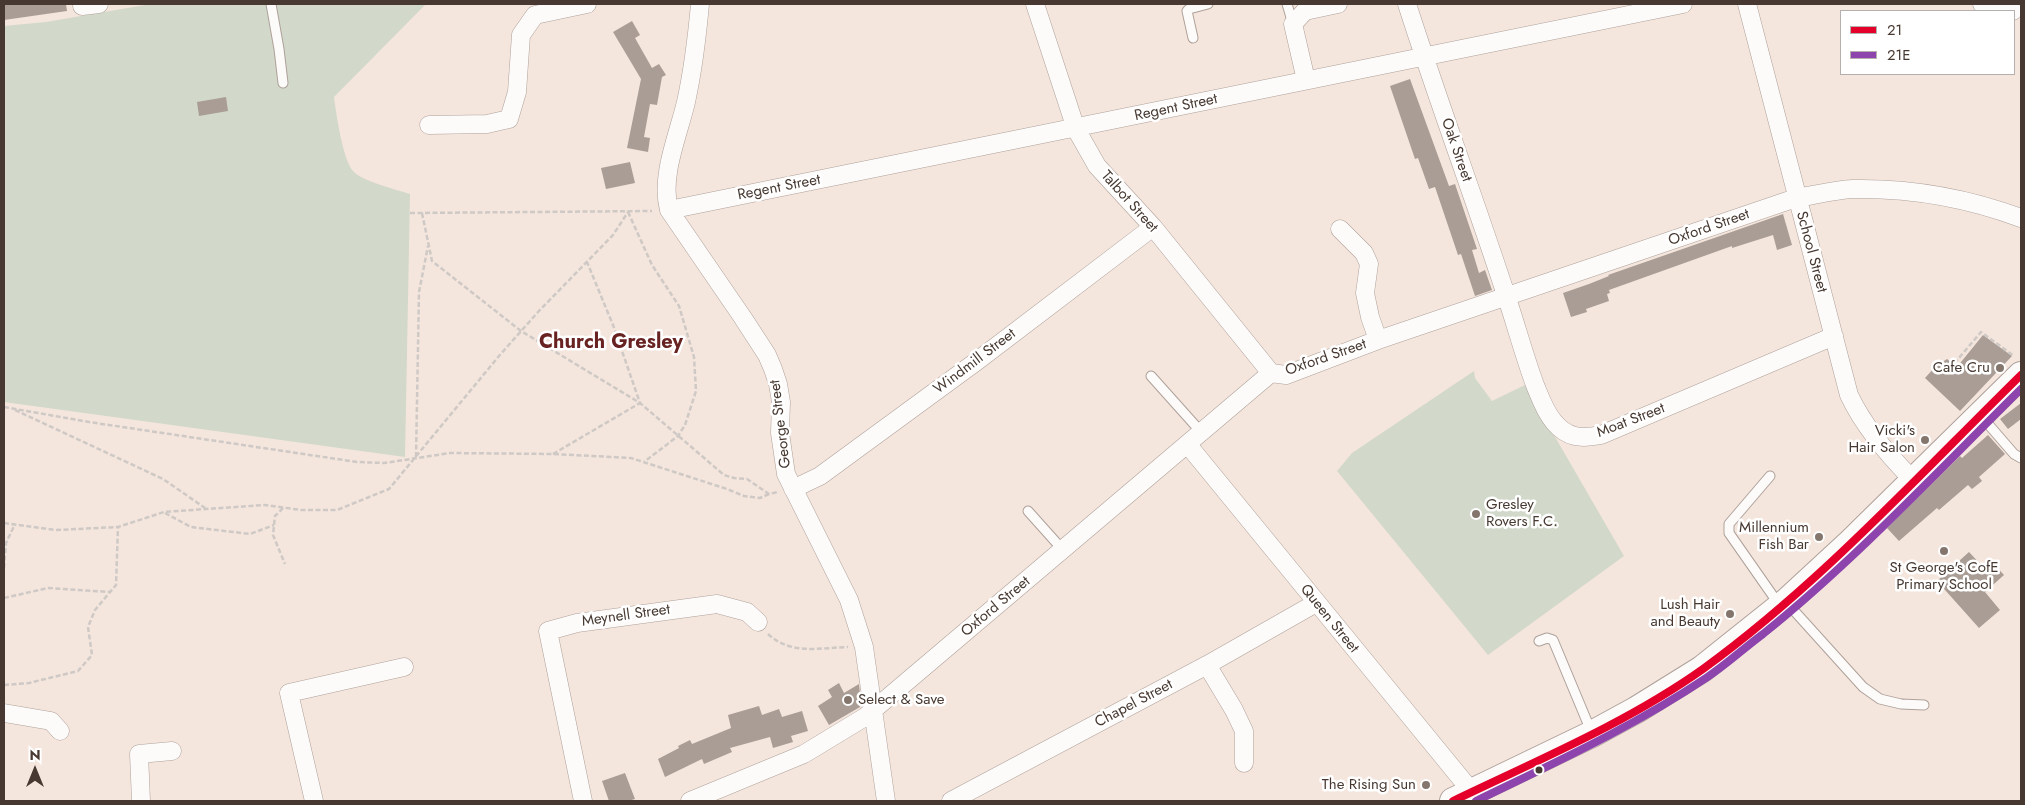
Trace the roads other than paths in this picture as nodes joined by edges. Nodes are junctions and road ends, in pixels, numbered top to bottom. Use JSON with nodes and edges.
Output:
{"nodes":[{"id":1,"x":82,"y":4,"type":"edge"},
{"id":2,"x":99,"y":4,"type":"edge"},
{"id":3,"x":271,"y":4,"type":"edge"},
{"id":4,"x":587,"y":4,"type":"edge"},
{"id":5,"x":700,"y":4,"type":"edge"},
{"id":6,"x":1035,"y":4,"type":"edge"},
{"id":7,"x":1208,"y":4,"type":"edge"},
{"id":8,"x":1287,"y":4,"type":"edge"},
{"id":9,"x":1338,"y":4,"type":"edge"},
{"id":10,"x":1406,"y":4,"type":"edge"},
{"id":11,"x":1683,"y":4,"type":"edge"},
{"id":12,"x":1747,"y":4,"type":"edge"},
{"id":13,"x":1982,"y":4,"type":"edge"},
{"id":14,"x":2009,"y":10,"type":"edge"},
{"id":15,"x":1294,"y":24,"type":"junction"},
{"id":16,"x":1193,"y":38,"type":"dead end"},
{"id":17,"x":1423,"y":56,"type":"junction"},
{"id":18,"x":1306,"y":80,"type":"junction"},
{"id":19,"x":282,"y":83,"type":"dead end"},
{"id":20,"x":429,"y":125,"type":"dead end"},
{"id":21,"x":1076,"y":129,"type":"junction"},
{"id":22,"x":1796,"y":198,"type":"junction"},
{"id":23,"x":669,"y":210,"type":"junction"},
{"id":24,"x":2021,"y":218,"type":"edge"},
{"id":25,"x":1153,"y":227,"type":"junction"},
{"id":26,"x":1340,"y":229,"type":"dead end"},
{"id":27,"x":1506,"y":296,"type":"junction"},
{"id":28,"x":1834,"y":336,"type":"junction"},
{"id":29,"x":1378,"y":340,"type":"junction"},
{"id":30,"x":2018,"y":366,"type":"edge"},
{"id":31,"x":1271,"y":372,"type":"junction"},
{"id":32,"x":1151,"y":376,"type":"dead end"},
{"id":33,"x":1980,"y":415,"type":"junction"},
{"id":34,"x":1202,"y":433,"type":"junction"},
{"id":35,"x":1188,"y":445,"type":"junction"},
{"id":36,"x":2021,"y":458,"type":"edge"},
{"id":37,"x":1770,"y":476,"type":"dead end"},
{"id":38,"x":1914,"y":481,"type":"junction"},
{"id":39,"x":793,"y":489,"type":"junction"},
{"id":40,"x":1028,"y":511,"type":"dead end"},
{"id":41,"x":1062,"y":549,"type":"junction"},
{"id":42,"x":1316,"y":603,"type":"junction"},
{"id":43,"x":1783,"y":604,"type":"junction"},
{"id":44,"x":758,"y":622,"type":"road end"},
{"id":45,"x":1540,"y":641,"type":"dead end"},
{"id":46,"x":1207,"y":665,"type":"junction"},
{"id":47,"x":404,"y":667,"type":"dead end"},
{"id":48,"x":1924,"y":705,"type":"dead end"},
{"id":49,"x":874,"y":710,"type":"junction"},
{"id":50,"x":4,"y":712,"type":"edge"},
{"id":51,"x":60,"y":731,"type":"dead end"},
{"id":52,"x":1592,"y":734,"type":"junction"},
{"id":53,"x":172,"y":751,"type":"dead end"},
{"id":54,"x":1244,"y":763,"type":"dead end"},
{"id":55,"x":1463,"y":797,"type":"edge"},
{"id":56,"x":141,"y":801,"type":"edge"},
{"id":57,"x":314,"y":801,"type":"edge"},
{"id":58,"x":583,"y":801,"type":"edge"},
{"id":59,"x":690,"y":801,"type":"edge"},
{"id":60,"x":886,"y":801,"type":"edge"},
{"id":61,"x":951,"y":801,"type":"edge"}],
"edges":[{"from":1,"to":2,"type":"street"},
{"from":3,"to":19,"type":"lane"},
{"from":4,"to":20,"type":"street"},
{"from":5,"to":23,"type":"street","name":"George Street"},
{"from":6,"to":21,"type":"street","name":"Talbot Street"},
{"from":7,"to":16,"type":"lane"},
{"from":8,"to":15,"type":"lane"},
{"from":9,"to":15,"type":"street"},
{"from":10,"to":17,"type":"street","name":"Oak Street"},
{"from":11,"to":17,"type":"street","name":"Regent Street"},
{"from":12,"to":22,"type":"street","name":"School Street"},
{"from":13,"to":14,"type":"street"},
{"from":15,"to":18,"type":"street"},
{"from":17,"to":18,"type":"street","name":"Regent Street"},
{"from":17,"to":27,"type":"street","name":"Oak Street"},
{"from":18,"to":21,"type":"street","name":"Regent Street"},
{"from":21,"to":23,"type":"street","name":"Regent Street"},
{"from":21,"to":25,"type":"street","name":"Talbot Street"},
{"from":22,"to":24,"type":"street","name":"Oxford Street"},
{"from":22,"to":27,"type":"street","name":"Oxford Street"},
{"from":22,"to":28,"type":"street","name":"School Street"},
{"from":23,"to":39,"type":"street","name":"George Street"},
{"from":25,"to":31,"type":"street","name":"Talbot Street"},
{"from":25,"to":39,"type":"street","name":"Windmill Street"},
{"from":26,"to":29,"type":"street"},
{"from":27,"to":28,"type":"street","name":"Moat Street"},
{"from":27,"to":29,"type":"street","name":"Oxford Street"},
{"from":28,"to":38,"type":"street","name":"School Street"},
{"from":29,"to":31,"type":"street","name":"Oxford Street"},
{"from":30,"to":33,"type":"street"},
{"from":31,"to":34,"type":"street","name":"Oxford Street"},
{"from":32,"to":34,"type":"lane"},
{"from":33,"to":36,"type":"lane"},
{"from":33,"to":38,"type":"street"},
{"from":34,"to":35,"type":"street","name":"Oxford Street"},
{"from":35,"to":41,"type":"street","name":"Oxford Street"},
{"from":35,"to":42,"type":"street","name":"Queen Street"},
{"from":37,"to":43,"type":"lane"},
{"from":38,"to":43,"type":"street"},
{"from":39,"to":49,"type":"street","name":"George Street"},
{"from":40,"to":41,"type":"lane"},
{"from":41,"to":49,"type":"street","name":"Oxford Street"},
{"from":42,"to":46,"type":"street","name":"Chapel Street"},
{"from":42,"to":55,"type":"street","name":"Queen Street"},
{"from":43,"to":48,"type":"lane"},
{"from":43,"to":52,"type":"street"},
{"from":44,"to":58,"type":"street","name":"Meynell Street"},
{"from":45,"to":52,"type":"lane"},
{"from":46,"to":54,"type":"street"},
{"from":46,"to":61,"type":"street","name":"Chapel Street"},
{"from":47,"to":57,"type":"street"},
{"from":49,"to":59,"type":"street","name":"Oxford Street"},
{"from":49,"to":60,"type":"street","name":"George Street"},
{"from":50,"to":51,"type":"street"},
{"from":52,"to":55,"type":"street"},
{"from":53,"to":56,"type":"street"}]}
